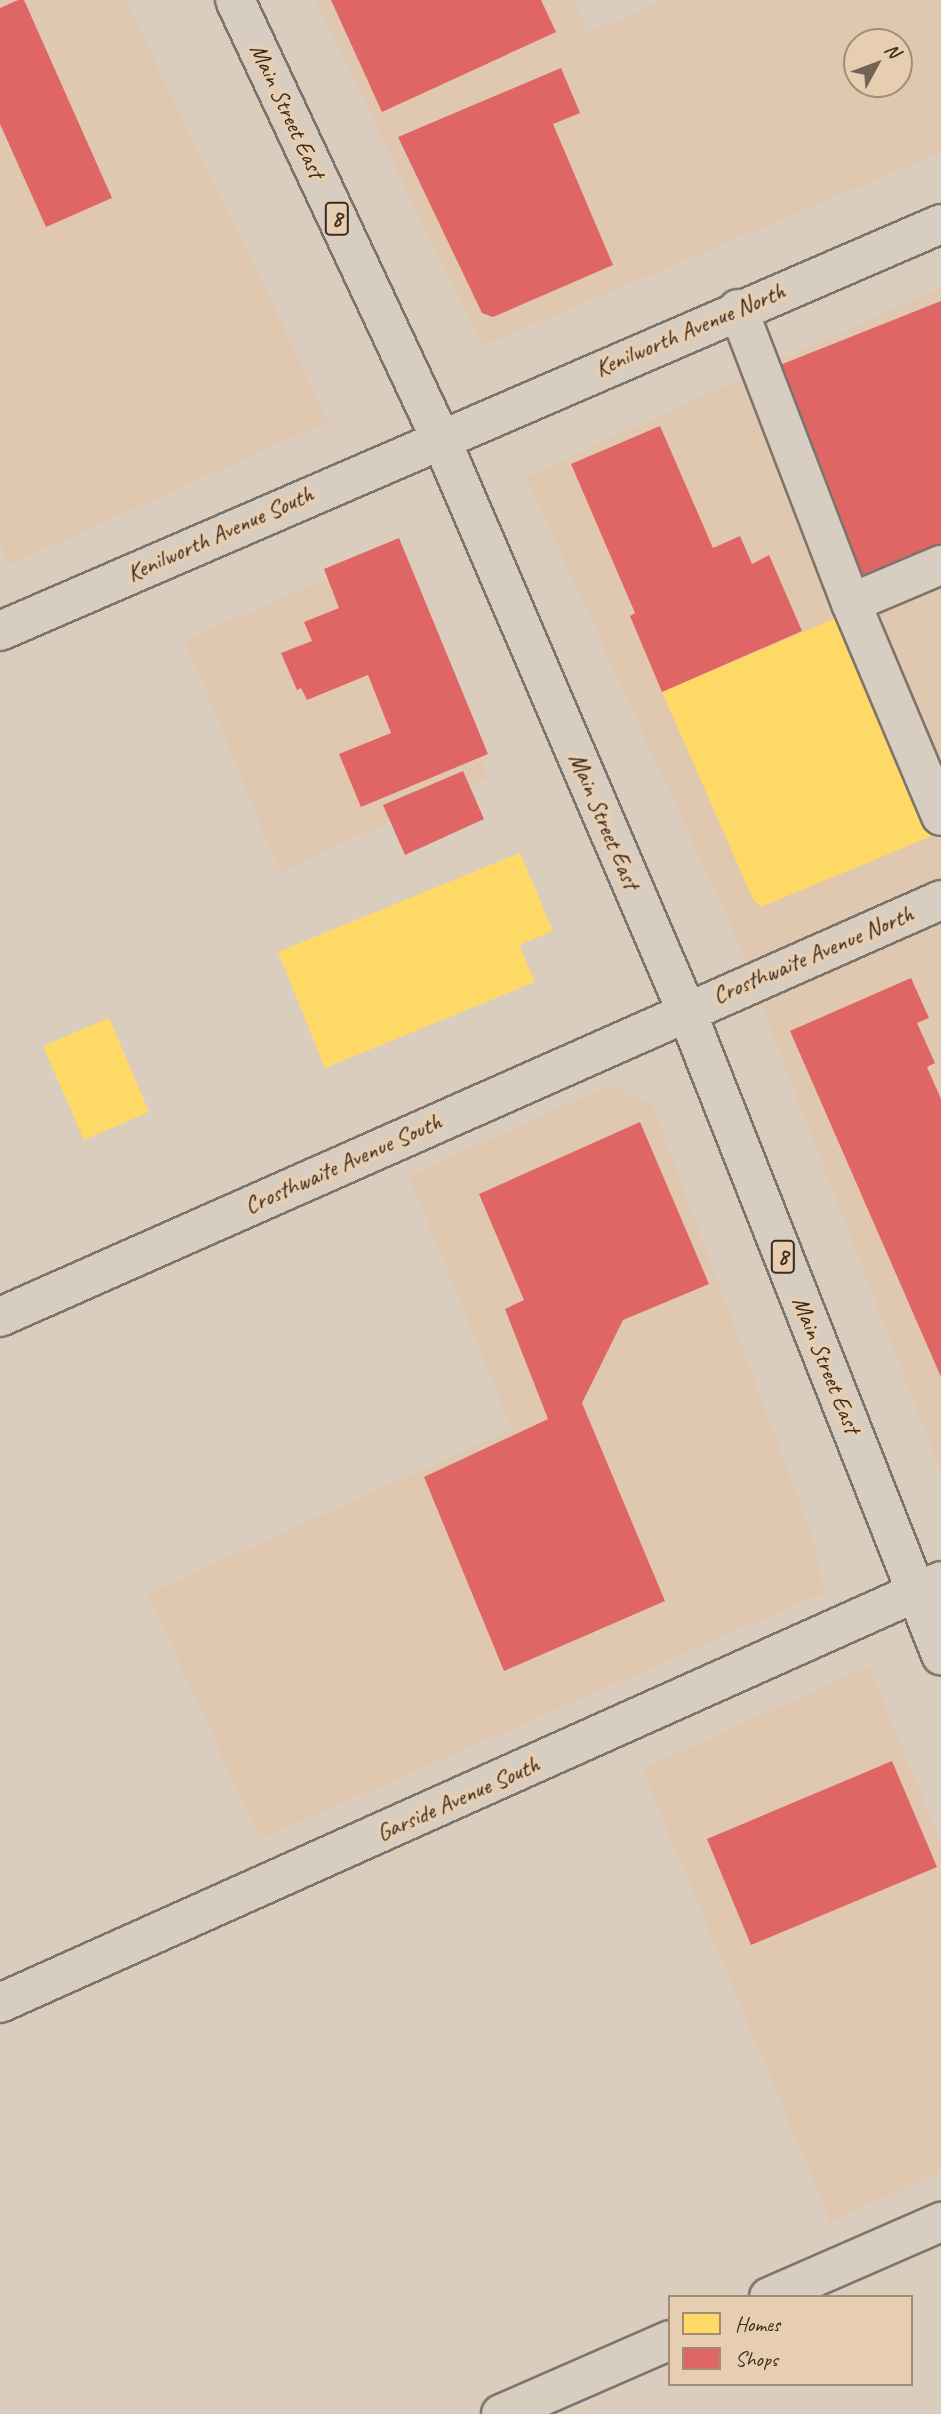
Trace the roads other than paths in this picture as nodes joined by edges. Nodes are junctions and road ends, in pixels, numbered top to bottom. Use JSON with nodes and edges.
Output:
{"nodes":[{"id":1,"x":235,"y":0,"type":"edge"},
{"id":2,"x":941,"y":224,"type":"edge"},
{"id":3,"x":738,"y":309,"type":"junction"},
{"id":4,"x":440,"y":437,"type":"junction"},
{"id":5,"x":941,"y":565,"type":"edge"},
{"id":6,"x":851,"y":603,"type":"junction"},
{"id":7,"x":0,"y":631,"type":"edge"},
{"id":8,"x":941,"y":816,"type":"edge"},
{"id":9,"x":941,"y":900,"type":"edge"},
{"id":10,"x":686,"y":1010,"type":"junction"},
{"id":11,"x":0,"y":1317,"type":"edge"},
{"id":12,"x":928,"y":1587,"type":"edge"},
{"id":13,"x":941,"y":1655,"type":"edge"},
{"id":14,"x":0,"y":2003,"type":"edge"},
{"id":15,"x":941,"y":2222,"type":"edge"},
{"id":16,"x":774,"y":2295,"type":"edge"},
{"id":17,"x":668,"y":2341,"type":"edge"},
{"id":18,"x":501,"y":2414,"type":"edge"}],
"edges":[{"from":1,"to":4,"type":"main road","name":"Main Street East","number":"8"},
{"from":2,"to":3,"type":"main road","name":"Kenilworth Avenue North"},
{"from":3,"to":4,"type":"main road","name":"Kenilworth Avenue North"},
{"from":3,"to":6,"type":"main road"},
{"from":4,"to":7,"type":"main road","name":"Kenilworth Avenue South"},
{"from":4,"to":10,"type":"main road","name":"Main Street East","number":"8"},
{"from":5,"to":6,"type":"main road"},
{"from":6,"to":8,"type":"main road"},
{"from":9,"to":10,"type":"main road","name":"Crosthwaite Avenue North"},
{"from":10,"to":11,"type":"main road","name":"Crosthwaite Avenue South"},
{"from":10,"to":12,"type":"main road","name":"Main Street East","number":"8"},
{"from":12,"to":13,"type":"main road","name":"Main Street East","number":"8"},
{"from":12,"to":14,"type":"main road","name":"Garside Avenue South"},
{"from":15,"to":16,"type":"main road"},
{"from":17,"to":18,"type":"main road"}]}
